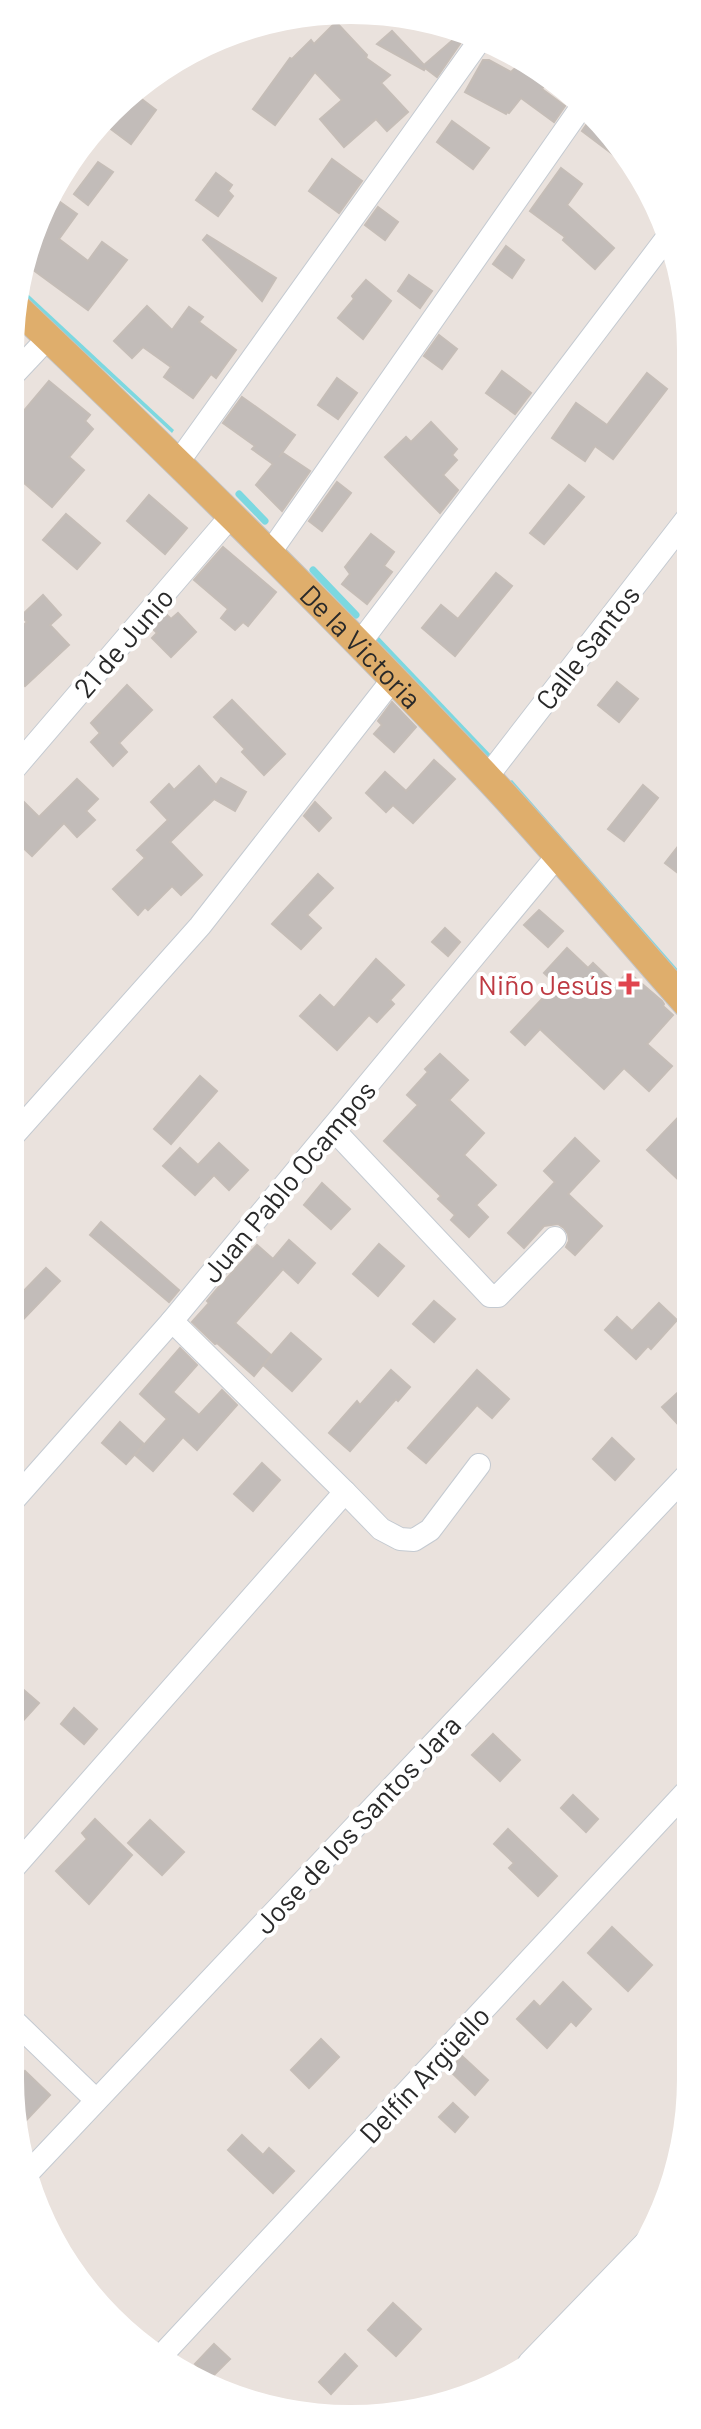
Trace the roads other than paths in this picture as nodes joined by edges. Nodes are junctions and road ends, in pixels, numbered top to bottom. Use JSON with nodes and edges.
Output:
{"nodes":[{"id":1,"x":474,"y":49,"type":"edge"},
{"id":2,"x":576,"y":115,"type":"edge"},
{"id":3,"x":660,"y":247,"type":"edge"},
{"id":4,"x":26,"y":316,"type":"edge"},
{"id":5,"x":49,"y":337,"type":"junction"},
{"id":6,"x":24,"y":364,"type":"edge"},
{"id":7,"x":179,"y":461,"type":"junction"},
{"id":8,"x":231,"y":516,"type":"junction"},
{"id":9,"x":677,"y":531,"type":"edge"},
{"id":10,"x":269,"y":554,"type":"junction"},
{"id":11,"x":359,"y":644,"type":"junction"},
{"id":12,"x":393,"y":679,"type":"junction"},
{"id":13,"x":24,"y":758,"type":"edge"},
{"id":14,"x":487,"y":777,"type":"junction"},
{"id":15,"x":558,"y":855,"type":"junction"},
{"id":16,"x":677,"y":993,"type":"edge"},
{"id":17,"x":24,"y":1124,"type":"edge"},
{"id":18,"x":332,"y":1128,"type":"junction"},
{"id":19,"x":555,"y":1238,"type":"dead end"},
{"id":20,"x":172,"y":1321,"type":"junction"},
{"id":21,"x":479,"y":1465,"type":"dead end"},
{"id":22,"x":677,"y":1486,"type":"edge"},
{"id":23,"x":24,"y":1488,"type":"edge"},
{"id":24,"x":345,"y":1492,"type":"junction"},
{"id":25,"x":677,"y":1802,"type":"edge"},
{"id":26,"x":24,"y":1856,"type":"edge"},
{"id":27,"x":24,"y":2031,"type":"edge"},
{"id":28,"x":96,"y":2100,"type":"junction"},
{"id":29,"x":36,"y":2165,"type":"edge"},
{"id":30,"x":168,"y":2349,"type":"edge"}],
"edges":[{"from":1,"to":7,"type":"street"},
{"from":2,"to":10,"type":"street"},
{"from":3,"to":11,"type":"street"},
{"from":4,"to":5,"type":"main road","name":"De la Victoria"},
{"from":5,"to":6,"type":"street"},
{"from":5,"to":7,"type":"main road","name":"De la Victoria"},
{"from":7,"to":8,"type":"main road","name":"De la Victoria"},
{"from":8,"to":10,"type":"main road","name":"De la Victoria"},
{"from":8,"to":13,"type":"street","name":"21 de Junio"},
{"from":9,"to":14,"type":"street","name":"Calle Santos"},
{"from":10,"to":11,"type":"main road","name":"De la Victoria"},
{"from":11,"to":12,"type":"main road","name":"De la Victoria"},
{"from":12,"to":14,"type":"main road","name":"De la Victoria"},
{"from":12,"to":17,"type":"street"},
{"from":14,"to":15,"type":"main road","name":"De la Victoria"},
{"from":15,"to":16,"type":"main road","name":"De la Victoria"},
{"from":15,"to":18,"type":"street","name":"Juan Pablo Ocampos"},
{"from":18,"to":19,"type":"street"},
{"from":18,"to":20,"type":"street","name":"Juan Pablo Ocampos"},
{"from":20,"to":23,"type":"street","name":"Juan Pablo Ocampos"},
{"from":20,"to":24,"type":"street"},
{"from":21,"to":24,"type":"street"},
{"from":22,"to":28,"type":"street","name":"Jose de los Santos Jara"},
{"from":24,"to":26,"type":"street"},
{"from":25,"to":30,"type":"street","name":"Delfín Argüello"},
{"from":27,"to":28,"type":"street"},
{"from":28,"to":29,"type":"street","name":"Jose de los Santos Jara"}]}
